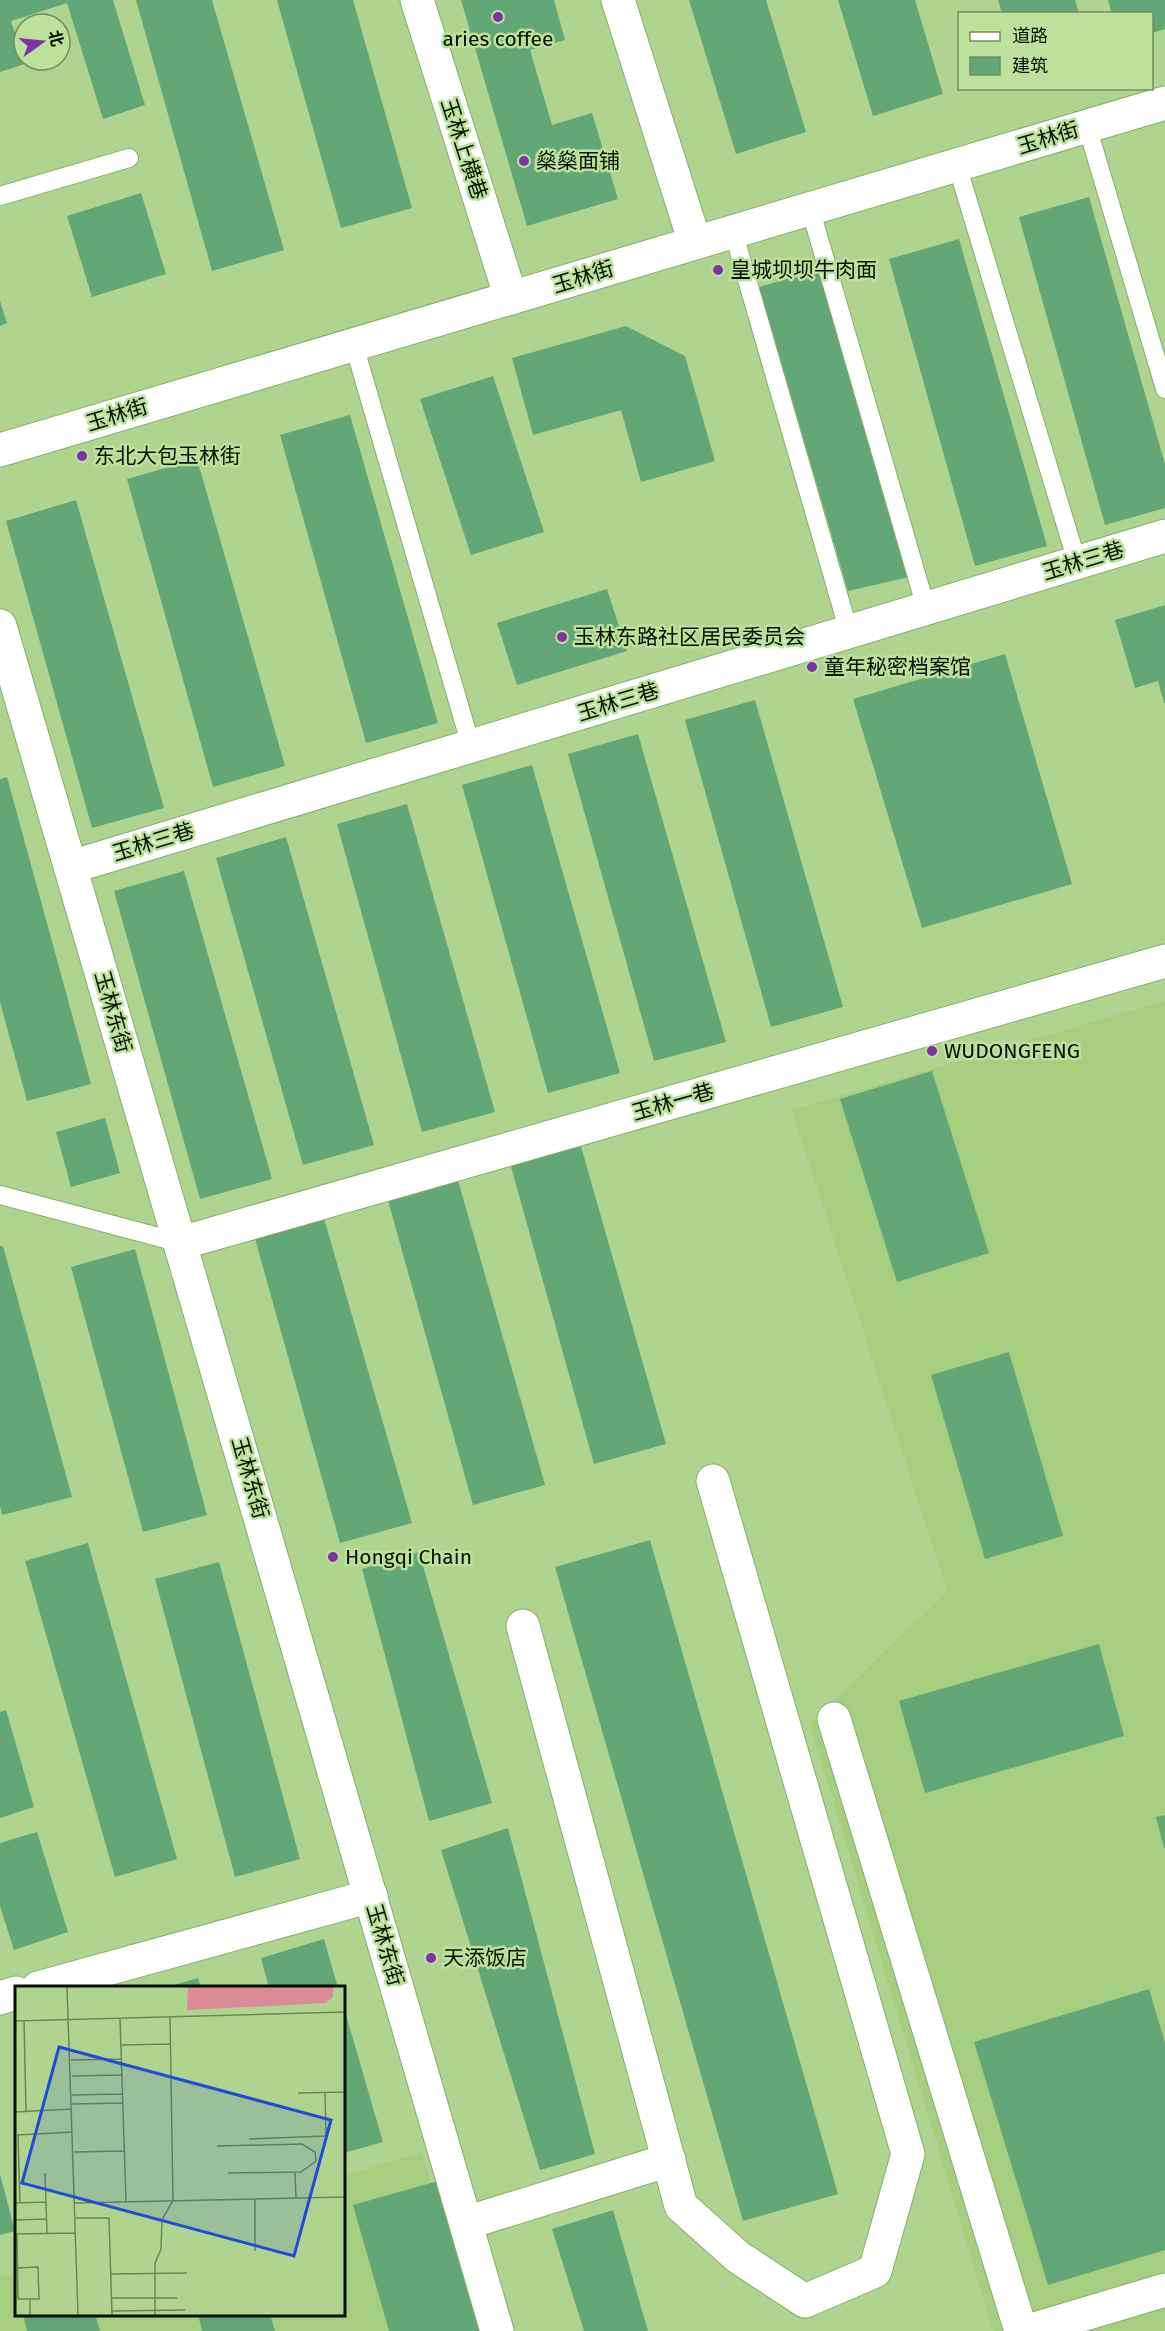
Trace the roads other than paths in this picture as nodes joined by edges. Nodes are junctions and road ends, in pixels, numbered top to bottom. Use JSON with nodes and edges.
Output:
{"nodes":[{"id":1,"x":417,"y":0,"type":"edge"},
{"id":2,"x":618,"y":0,"type":"edge"},
{"id":3,"x":1165,"y":103,"type":"edge"},
{"id":4,"x":1087,"y":126,"type":"junction"},
{"id":5,"x":129,"y":158,"type":"dead end"},
{"id":6,"x":957,"y":165,"type":"junction"},
{"id":7,"x":0,"y":196,"type":"edge"},
{"id":8,"x":810,"y":208,"type":"junction"},
{"id":9,"x":733,"y":231,"type":"junction"},
{"id":10,"x":695,"y":243,"type":"junction"},
{"id":11,"x":511,"y":298,"type":"junction"},
{"id":12,"x":354,"y":345,"type":"junction"},
{"id":13,"x":1165,"y":389,"type":"edge"},
{"id":14,"x":0,"y":450,"type":"edge"},
{"id":15,"x":1165,"y":536,"type":"edge"},
{"id":16,"x":1077,"y":562,"type":"junction"},
{"id":17,"x":926,"y":608,"type":"junction"},
{"id":18,"x":0,"y":626,"type":"edge"},
{"id":19,"x":849,"y":632,"type":"junction"},
{"id":20,"x":471,"y":746,"type":"junction"},
{"id":21,"x":71,"y":867,"type":"junction"},
{"id":22,"x":1165,"y":961,"type":"edge"},
{"id":23,"x":0,"y":1195,"type":"edge"},
{"id":24,"x":181,"y":1244,"type":"junction"},
{"id":25,"x":713,"y":1481,"type":"dead end"},
{"id":26,"x":523,"y":1626,"type":"dead end"},
{"id":27,"x":834,"y":1719,"type":"dead end"},
{"id":28,"x":371,"y":1896,"type":"junction"},
{"id":29,"x":45,"y":1986,"type":"edge"},
{"id":30,"x":15,"y":1994,"type":"edge"},
{"id":31,"x":0,"y":1998,"type":"edge"},
{"id":32,"x":669,"y":2160,"type":"junction"},
{"id":33,"x":466,"y":2223,"type":"junction"},
{"id":34,"x":1165,"y":2290,"type":"edge"},
{"id":35,"x":497,"y":2331,"type":"edge"},
{"id":36,"x":1022,"y":2331,"type":"edge"},
{"id":37,"x":1028,"y":2331,"type":"edge"}],
"edges":[{"from":1,"to":11,"type":"street","name":"玉林上横巷"},
{"from":2,"to":10,"type":"street"},
{"from":3,"to":4,"type":"street","name":"玉林街"},
{"from":4,"to":6,"type":"street","name":"玉林街"},
{"from":4,"to":13,"type":"lane"},
{"from":5,"to":7,"type":"lane"},
{"from":6,"to":8,"type":"street","name":"玉林街"},
{"from":6,"to":16,"type":"lane"},
{"from":8,"to":9,"type":"street","name":"玉林街"},
{"from":8,"to":17,"type":"lane"},
{"from":9,"to":10,"type":"street","name":"玉林街"},
{"from":9,"to":19,"type":"lane"},
{"from":10,"to":11,"type":"street","name":"玉林街"},
{"from":11,"to":12,"type":"street","name":"玉林街"},
{"from":12,"to":14,"type":"street","name":"玉林街"},
{"from":12,"to":20,"type":"lane"},
{"from":15,"to":16,"type":"street","name":"玉林三巷"},
{"from":16,"to":17,"type":"street","name":"玉林三巷"},
{"from":17,"to":19,"type":"street","name":"玉林三巷"},
{"from":18,"to":21,"type":"street","name":"玉林东街"},
{"from":19,"to":20,"type":"street","name":"玉林三巷"},
{"from":20,"to":21,"type":"street","name":"玉林三巷"},
{"from":21,"to":24,"type":"street","name":"玉林东街"},
{"from":22,"to":24,"type":"street","name":"玉林一巷"},
{"from":23,"to":24,"type":"lane"},
{"from":24,"to":28,"type":"street","name":"玉林东街"},
{"from":25,"to":32,"type":"street"},
{"from":26,"to":32,"type":"street"},
{"from":27,"to":36,"type":"street"},
{"from":28,"to":29,"type":"street"},
{"from":28,"to":33,"type":"street","name":"玉林东街"},
{"from":30,"to":31,"type":"street"},
{"from":32,"to":33,"type":"street"},
{"from":33,"to":35,"type":"street","name":"玉林东街"},
{"from":34,"to":37,"type":"street"}]}
